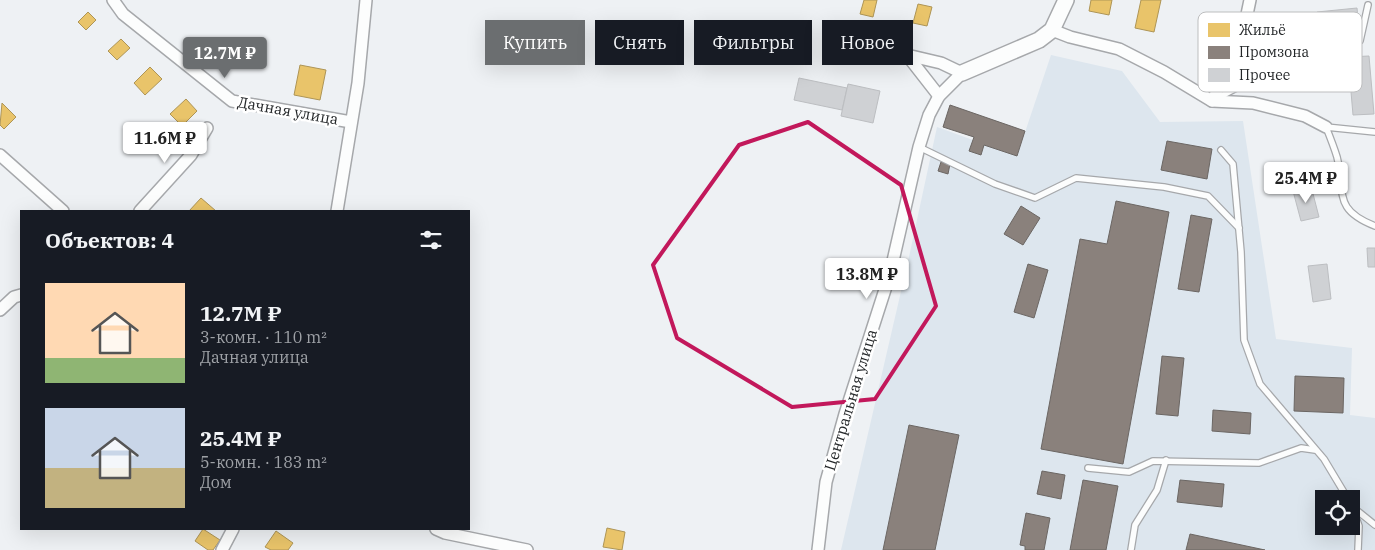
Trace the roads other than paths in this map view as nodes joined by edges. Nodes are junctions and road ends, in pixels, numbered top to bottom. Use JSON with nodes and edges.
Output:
{"nodes":[{"id":1,"x":112,"y":0,"type":"edge"},
{"id":2,"x":366,"y":0,"type":"edge"},
{"id":3,"x":1066,"y":0,"type":"edge"},
{"id":4,"x":1368,"y":5,"type":"dead end"},
{"id":5,"x":1052,"y":30,"type":"junction"},
{"id":6,"x":1362,"y":32,"type":"edge"},
{"id":7,"x":962,"y":73,"type":"junction"},
{"id":8,"x":1217,"y":92,"type":"edge"},
{"id":9,"x":1230,"y":92,"type":"edge"},
{"id":10,"x":938,"y":96,"type":"junction"},
{"id":11,"x":1212,"y":102,"type":"junction"},
{"id":12,"x":352,"y":122,"type":"junction"},
{"id":13,"x":1326,"y":127,"type":"junction"},
{"id":14,"x":207,"y":128,"type":"dead end"},
{"id":15,"x":1375,"y":132,"type":"edge"},
{"id":16,"x":918,"y":147,"type":"junction"},
{"id":17,"x":1221,"y":150,"type":"dead end"},
{"id":18,"x":0,"y":155,"type":"edge"},
{"id":19,"x":62,"y":210,"type":"edge"},
{"id":20,"x":141,"y":210,"type":"edge"},
{"id":21,"x":337,"y":210,"type":"edge"},
{"id":22,"x":1375,"y":226,"type":"edge"},
{"id":23,"x":1239,"y":228,"type":"junction"},
{"id":24,"x":20,"y":295,"type":"edge"},
{"id":25,"x":0,"y":310,"type":"edge"},
{"id":26,"x":1315,"y":450,"type":"junction"},
{"id":27,"x":1166,"y":460,"type":"junction"},
{"id":28,"x":1088,"y":468,"type":"dead end"},
{"id":29,"x":1343,"y":490,"type":"edge"},
{"id":30,"x":1360,"y":513,"type":"edge"},
{"id":31,"x":1375,"y":525,"type":"edge"},
{"id":32,"x":232,"y":530,"type":"edge"},
{"id":33,"x":438,"y":530,"type":"edge"},
{"id":34,"x":1359,"y":535,"type":"edge"},
{"id":35,"x":222,"y":550,"type":"edge"},
{"id":36,"x":523,"y":550,"type":"edge"},
{"id":37,"x":818,"y":550,"type":"edge"},
{"id":38,"x":1131,"y":550,"type":"edge"},
{"id":39,"x":1358,"y":550,"type":"edge"}],
"edges":[{"from":1,"to":12,"type":"street","name":"Дачная улица"},
{"from":2,"to":12,"type":"street"},
{"from":3,"to":5,"type":"street","name":"Центральная улица"},
{"from":4,"to":6,"type":"lane"},
{"from":5,"to":7,"type":"street","name":"Центральная улица"},
{"from":5,"to":11,"type":"street"},
{"from":7,"to":10,"type":"street","name":"Центральная улица"},
{"from":7,"to":10,"type":"street"},
{"from":8,"to":11,"type":"street"},
{"from":9,"to":11,"type":"lane"},
{"from":10,"to":16,"type":"street","name":"Центральная улица"},
{"from":11,"to":13,"type":"street"},
{"from":12,"to":21,"type":"street"},
{"from":13,"to":15,"type":"lane"},
{"from":13,"to":22,"type":"lane"},
{"from":14,"to":20,"type":"street"},
{"from":16,"to":23,"type":"lane"},
{"from":16,"to":37,"type":"street","name":"Центральная улица"},
{"from":17,"to":23,"type":"lane"},
{"from":18,"to":19,"type":"street"},
{"from":23,"to":26,"type":"lane"},
{"from":24,"to":25,"type":"street"},
{"from":26,"to":27,"type":"lane"},
{"from":26,"to":29,"type":"lane"},
{"from":27,"to":28,"type":"lane"},
{"from":27,"to":38,"type":"lane"},
{"from":30,"to":31,"type":"lane"},
{"from":32,"to":35,"type":"street"},
{"from":33,"to":36,"type":"street"},
{"from":34,"to":39,"type":"lane"}]}
